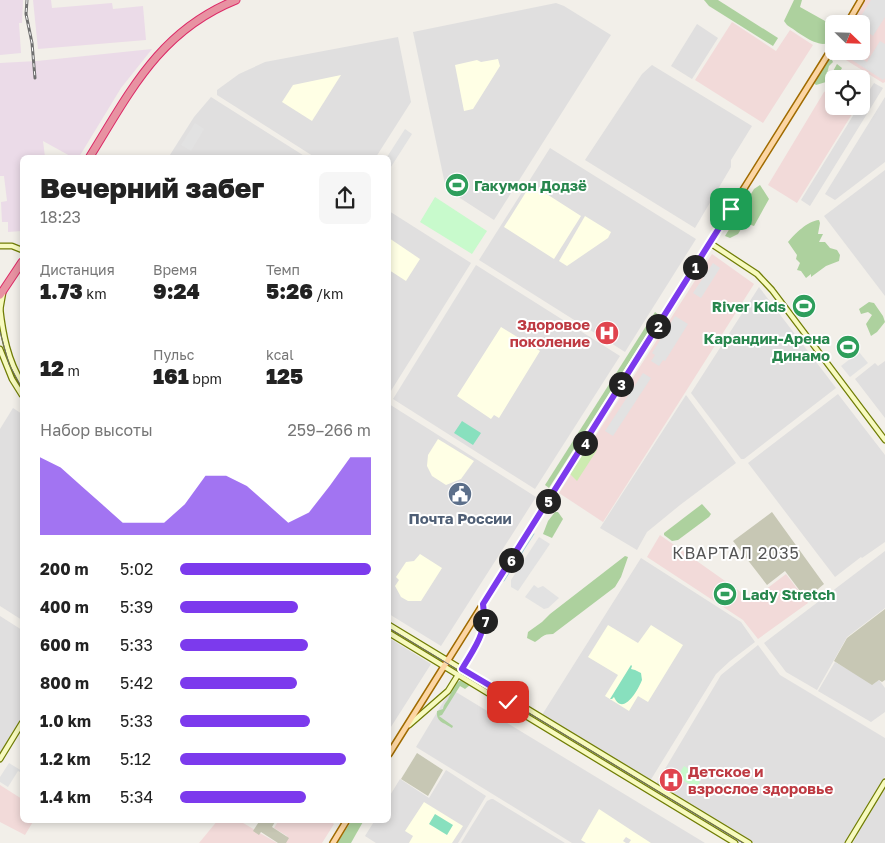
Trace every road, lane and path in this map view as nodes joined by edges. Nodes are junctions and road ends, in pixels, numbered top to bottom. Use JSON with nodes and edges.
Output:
{"nodes":[{"id":1,"x":236,"y":0,"type":"edge"},
{"id":2,"x":861,"y":0,"type":"edge"},
{"id":3,"x":852,"y":15,"type":"edge"},
{"id":4,"x":825,"y":59,"type":"edge"},
{"id":5,"x":90,"y":155,"type":"edge"},
{"id":6,"x":710,"y":243,"type":"junction"},
{"id":7,"x":0,"y":246,"type":"edge"},
{"id":8,"x":20,"y":249,"type":"edge"},
{"id":9,"x":20,"y":265,"type":"edge"},
{"id":10,"x":1,"y":294,"type":"edge"},
{"id":11,"x":0,"y":310,"type":"edge"},
{"id":12,"x":0,"y":349,"type":"edge"},
{"id":13,"x":20,"y":379,"type":"edge"},
{"id":14,"x":20,"y":392,"type":"edge"},
{"id":15,"x":885,"y":440,"type":"edge"},
{"id":16,"x":483,"y":604,"type":"junction"},
{"id":17,"x":391,"y":625,"type":"edge"},
{"id":18,"x":391,"y":633,"type":"edge"},
{"id":19,"x":448,"y":660,"type":"junction"},
{"id":20,"x":444,"y":666,"type":"junction"},
{"id":21,"x":462,"y":669,"type":"junction"},
{"id":22,"x":458,"y":675,"type":"junction"},
{"id":23,"x":511,"y":698,"type":"junction"},
{"id":24,"x":507,"y":704,"type":"junction"},
{"id":25,"x":20,"y":726,"type":"edge"},
{"id":26,"x":402,"y":733,"type":"junction"},
{"id":27,"x":391,"y":751,"type":"edge"},
{"id":28,"x":0,"y":759,"type":"edge"},
{"id":29,"x":885,"y":782,"type":"edge"},
{"id":30,"x":345,"y":823,"type":"edge"},
{"id":31,"x":332,"y":843,"type":"edge"},
{"id":32,"x":735,"y":843,"type":"edge"},
{"id":33,"x":749,"y":843,"type":"edge"},
{"id":34,"x":848,"y":843,"type":"edge"}],
"edges":[{"from":1,"to":5,"type":"highway"},
{"from":2,"to":3,"type":"main road"},
{"from":4,"to":6,"type":"main road"},
{"from":6,"to":15,"type":"main road"},
{"from":6,"to":16,"type":"main road"},
{"from":7,"to":8,"type":"main road"},
{"from":9,"to":10,"type":"highway"},
{"from":10,"to":11,"type":"main road"},
{"from":11,"to":13,"type":"main road"},
{"from":12,"to":14,"type":"main road"},
{"from":16,"to":19,"type":"main road"},
{"from":16,"to":21,"type":"main road"},
{"from":17,"to":19,"type":"main road"},
{"from":18,"to":20,"type":"main road"},
{"from":19,"to":20,"type":"main road"},
{"from":19,"to":21,"type":"main road"},
{"from":20,"to":22,"type":"main road"},
{"from":20,"to":26,"type":"main road"},
{"from":21,"to":23,"type":"main road"},
{"from":22,"to":24,"type":"main road"},
{"from":22,"to":26,"type":"main road"},
{"from":23,"to":24,"type":"main road"},
{"from":23,"to":33,"type":"main road"},
{"from":24,"to":32,"type":"main road"},
{"from":25,"to":28,"type":"main road"},
{"from":26,"to":27,"type":"main road"},
{"from":29,"to":34,"type":"main road"},
{"from":30,"to":31,"type":"main road"}]}
